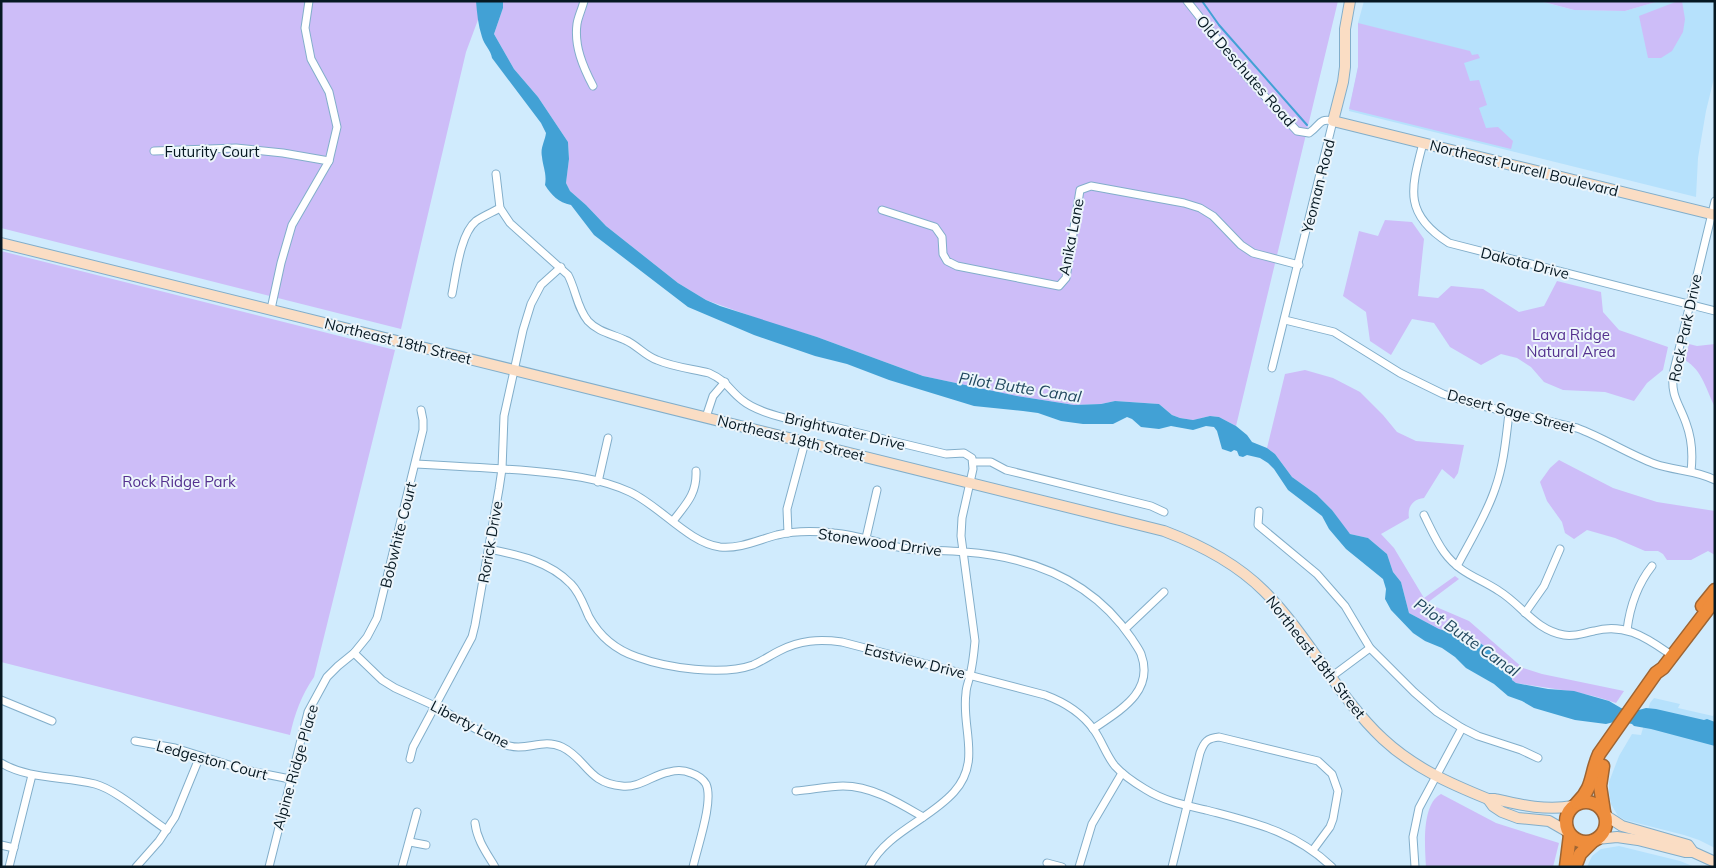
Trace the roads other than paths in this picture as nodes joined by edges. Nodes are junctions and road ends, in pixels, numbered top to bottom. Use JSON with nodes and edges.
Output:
{"nodes":[{"id":1,"x":309,"y":1,"type":"edge"},
{"id":2,"x":584,"y":1,"type":"edge"},
{"id":3,"x":1186,"y":1,"type":"edge"},
{"id":4,"x":1350,"y":1,"type":"edge"},
{"id":5,"x":593,"y":86,"type":"dead end"},
{"id":6,"x":1333,"y":121,"type":"junction"},
{"id":7,"x":1423,"y":143,"type":"junction"},
{"id":8,"x":154,"y":152,"type":"dead end"},
{"id":9,"x":329,"y":161,"type":"junction"},
{"id":10,"x":496,"y":174,"type":"dead end"},
{"id":11,"x":1715,"y":201,"type":"edge"},
{"id":12,"x":500,"y":208,"type":"junction"},
{"id":13,"x":882,"y":210,"type":"dead end"},
{"id":14,"x":1713,"y":215,"type":"edge"},
{"id":15,"x":1,"y":243,"type":"edge"},
{"id":16,"x":1299,"y":266,"type":"junction"},
{"id":17,"x":560,"y":267,"type":"junction"},
{"id":18,"x":452,"y":294,"type":"dead end"},
{"id":19,"x":1689,"y":304,"type":"junction"},
{"id":20,"x":271,"y":309,"type":"junction"},
{"id":21,"x":1715,"y":311,"type":"edge"},
{"id":22,"x":1285,"y":320,"type":"junction"},
{"id":23,"x":1272,"y":368,"type":"dead end"},
{"id":24,"x":514,"y":370,"type":"junction"},
{"id":25,"x":725,"y":382,"type":"junction"},
{"id":26,"x":421,"y":410,"type":"dead end"},
{"id":27,"x":1509,"y":412,"type":"junction"},
{"id":28,"x":706,"y":417,"type":"junction"},
{"id":29,"x":608,"y":438,"type":"dead end"},
{"id":30,"x":805,"y":442,"type":"junction"},
{"id":31,"x":973,"y":462,"type":"junction"},
{"id":32,"x":416,"y":464,"type":"junction"},
{"id":33,"x":502,"y":468,"type":"junction"},
{"id":34,"x":696,"y":471,"type":"dead end"},
{"id":35,"x":1691,"y":471,"type":"junction"},
{"id":36,"x":1715,"y":480,"type":"edge"},
{"id":37,"x":598,"y":482,"type":"junction"},
{"id":38,"x":969,"y":483,"type":"junction"},
{"id":39,"x":877,"y":490,"type":"dead end"},
{"id":40,"x":1259,"y":511,"type":"dead end"},
{"id":41,"x":1164,"y":512,"type":"dead end"},
{"id":42,"x":1424,"y":515,"type":"dead end"},
{"id":43,"x":673,"y":521,"type":"junction"},
{"id":44,"x":788,"y":533,"type":"junction"},
{"id":45,"x":866,"y":538,"type":"junction"},
{"id":46,"x":489,"y":549,"type":"junction"},
{"id":47,"x":1560,"y":549,"type":"dead end"},
{"id":48,"x":965,"y":552,"type":"junction"},
{"id":49,"x":1457,"y":566,"type":"junction"},
{"id":50,"x":1652,"y":566,"type":"dead end"},
{"id":51,"x":1715,"y":590,"type":"edge"},
{"id":52,"x":1164,"y":592,"type":"dead end"},
{"id":53,"x":1715,"y":600,"type":"edge"},
{"id":54,"x":1525,"y":613,"type":"junction"},
{"id":55,"x":1125,"y":629,"type":"junction"},
{"id":56,"x":1627,"y":630,"type":"junction"},
{"id":57,"x":1370,"y":648,"type":"junction"},
{"id":58,"x":1667,"y":652,"type":"junction"},
{"id":59,"x":354,"y":653,"type":"junction"},
{"id":60,"x":1656,"y":673,"type":"junction"},
{"id":61,"x":970,"y":675,"type":"junction"},
{"id":62,"x":1331,"y":677,"type":"junction"},
{"id":63,"x":1,"y":700,"type":"edge"},
{"id":64,"x":435,"y":706,"type":"junction"},
{"id":65,"x":52,"y":720,"type":"dead end"},
{"id":66,"x":1462,"y":728,"type":"junction"},
{"id":67,"x":1093,"y":729,"type":"junction"},
{"id":68,"x":1611,"y":739,"type":"junction"},
{"id":69,"x":135,"y":741,"type":"dead end"},
{"id":70,"x":200,"y":756,"type":"junction"},
{"id":71,"x":1538,"y":758,"type":"dead end"},
{"id":72,"x":410,"y":759,"type":"dead end"},
{"id":73,"x":1,"y":763,"type":"edge"},
{"id":74,"x":1122,"y":773,"type":"junction"},
{"id":75,"x":32,"y":775,"type":"junction"},
{"id":76,"x":1435,"y":776,"type":"junction"},
{"id":77,"x":290,"y":779,"type":"junction"},
{"id":78,"x":796,"y":792,"type":"dead end"},
{"id":79,"x":1488,"y":799,"type":"junction"},
{"id":80,"x":1575,"y":805,"type":"junction"},
{"id":81,"x":1187,"y":806,"type":"junction"},
{"id":82,"x":417,"y":812,"type":"dead end"},
{"id":83,"x":1605,"y":814,"type":"junction"},
{"id":84,"x":923,"y":817,"type":"junction"},
{"id":85,"x":475,"y":823,"type":"dead end"},
{"id":86,"x":167,"y":830,"type":"junction"},
{"id":87,"x":1569,"y":834,"type":"junction"},
{"id":88,"x":1595,"y":840,"type":"junction"},
{"id":89,"x":410,"y":842,"type":"junction"},
{"id":90,"x":426,"y":845,"type":"dead end"},
{"id":91,"x":1,"y":846,"type":"edge"},
{"id":92,"x":14,"y":848,"type":"junction"},
{"id":93,"x":1313,"y":850,"type":"junction"},
{"id":94,"x":1693,"y":852,"type":"junction"},
{"id":95,"x":1715,"y":862,"type":"edge"},
{"id":96,"x":1047,"y":863,"type":"dead end"},
{"id":97,"x":9,"y":867,"type":"edge"},
{"id":98,"x":136,"y":867,"type":"edge"},
{"id":99,"x":269,"y":867,"type":"edge"},
{"id":100,"x":402,"y":867,"type":"edge"},
{"id":101,"x":495,"y":867,"type":"edge"},
{"id":102,"x":693,"y":867,"type":"edge"},
{"id":103,"x":869,"y":867,"type":"edge"},
{"id":104,"x":1062,"y":867,"type":"edge"},
{"id":105,"x":1079,"y":867,"type":"edge"},
{"id":106,"x":1172,"y":867,"type":"edge"},
{"id":107,"x":1332,"y":867,"type":"edge"},
{"id":108,"x":1415,"y":867,"type":"edge"},
{"id":109,"x":1566,"y":867,"type":"edge"},
{"id":110,"x":1575,"y":867,"type":"edge"}],
"edges":[{"from":1,"to":9,"type":"street"},
{"from":2,"to":5,"type":"street"},
{"from":3,"to":6,"type":"street","name":"Old Deschutes Road"},
{"from":4,"to":6,"type":"main road","name":"Yeoman Road"},
{"from":6,"to":7,"type":"main road","name":"Northeast Purcell Boulevard"},
{"from":6,"to":16,"type":"street","name":"Yeoman Road"},
{"from":7,"to":14,"type":"main road","name":"Northeast Purcell Boulevard"},
{"from":7,"to":19,"type":"street","name":"Dakota Drive"},
{"from":8,"to":9,"type":"street","name":"Futurity Court"},
{"from":9,"to":20,"type":"street"},
{"from":10,"to":12,"type":"street"},
{"from":11,"to":14,"type":"street","name":"Rock Park Drive"},
{"from":12,"to":17,"type":"street","name":"Brightwater Drive"},
{"from":12,"to":18,"type":"street"},
{"from":13,"to":16,"type":"street","name":"Anika Lane"},
{"from":14,"to":19,"type":"street","name":"Rock Park Drive"},
{"from":15,"to":20,"type":"main road","name":"Northeast 18th Street"},
{"from":16,"to":22,"type":"street","name":"Yeoman Road"},
{"from":17,"to":24,"type":"street","name":"Rorick Drive"},
{"from":17,"to":25,"type":"street","name":"Brightwater Drive"},
{"from":19,"to":21,"type":"street","name":"Dakota Drive"},
{"from":19,"to":35,"type":"street","name":"Rock Park Drive"},
{"from":20,"to":24,"type":"main road","name":"Northeast 18th Street"},
{"from":22,"to":23,"type":"street","name":"Yeoman Road"},
{"from":22,"to":27,"type":"street","name":"Desert Sage Street"},
{"from":24,"to":28,"type":"main road","name":"Northeast 18th Street"},
{"from":24,"to":33,"type":"street","name":"Rorick Drive"},
{"from":25,"to":28,"type":"street"},
{"from":25,"to":31,"type":"street","name":"Brightwater Drive"},
{"from":26,"to":32,"type":"street","name":"Bobwhite Court"},
{"from":27,"to":35,"type":"street","name":"Desert Sage Street"},
{"from":27,"to":49,"type":"street"},
{"from":28,"to":30,"type":"main road","name":"Northeast 18th Street"},
{"from":29,"to":37,"type":"street"},
{"from":30,"to":38,"type":"main road","name":"Northeast 18th Street"},
{"from":30,"to":44,"type":"street"},
{"from":31,"to":38,"type":"street"},
{"from":31,"to":41,"type":"street","name":"Brightwater Drive"},
{"from":32,"to":33,"type":"street","name":"Stonewood Drrive"},
{"from":32,"to":59,"type":"street","name":"Bobwhite Court"},
{"from":33,"to":37,"type":"street","name":"Stonewood Drrive"},
{"from":33,"to":46,"type":"street","name":"Rorick Drive"},
{"from":34,"to":43,"type":"street"},
{"from":35,"to":36,"type":"street","name":"Desert Sage Street"},
{"from":37,"to":43,"type":"street","name":"Stonewood Drrive"},
{"from":38,"to":48,"type":"street"},
{"from":38,"to":62,"type":"main road","name":"Northeast 18th Street"},
{"from":39,"to":45,"type":"street"},
{"from":40,"to":57,"type":"street"},
{"from":42,"to":49,"type":"street"},
{"from":43,"to":44,"type":"street","name":"Stonewood Drrive"},
{"from":44,"to":45,"type":"street","name":"Stonewood Drrive"},
{"from":45,"to":48,"type":"street","name":"Stonewood Drrive"},
{"from":46,"to":61,"type":"street","name":"Eastview Drive"},
{"from":46,"to":64,"type":"street","name":"Rorick Drive"},
{"from":47,"to":54,"type":"street"},
{"from":48,"to":55,"type":"street","name":"Stonewood Drrive"},
{"from":48,"to":61,"type":"street"},
{"from":49,"to":54,"type":"street"},
{"from":50,"to":56,"type":"street"},
{"from":51,"to":58,"type":"highway"},
{"from":52,"to":55,"type":"street"},
{"from":53,"to":60,"type":"highway"},
{"from":54,"to":56,"type":"street"},
{"from":55,"to":67,"type":"street","name":"Stonewood Drrive"},
{"from":56,"to":58,"type":"street"},
{"from":57,"to":62,"type":"street"},
{"from":57,"to":66,"type":"street"},
{"from":58,"to":60,"type":"highway"},
{"from":59,"to":64,"type":"street","name":"Liberty Lane"},
{"from":59,"to":77,"type":"street","name":"Alpine Ridge Place"},
{"from":60,"to":68,"type":"highway"},
{"from":61,"to":67,"type":"street","name":"Eastview Drive"},
{"from":61,"to":84,"type":"street"},
{"from":62,"to":76,"type":"main road","name":"Northeast 18th Street"},
{"from":63,"to":65,"type":"street"},
{"from":64,"to":72,"type":"street","name":"Rorick Drive"},
{"from":64,"to":102,"type":"street","name":"Liberty Lane"},
{"from":66,"to":71,"type":"street"},
{"from":66,"to":76,"type":"street"},
{"from":67,"to":74,"type":"street","name":"Eastview Drive"},
{"from":68,"to":80,"type":"highway"},
{"from":68,"to":83,"type":"highway"},
{"from":69,"to":70,"type":"street","name":"Ledgeston Court"},
{"from":70,"to":77,"type":"street","name":"Ledgeston Court"},
{"from":70,"to":86,"type":"street"},
{"from":73,"to":75,"type":"street"},
{"from":74,"to":81,"type":"street","name":"Eastview Drive"},
{"from":74,"to":105,"type":"street"},
{"from":75,"to":86,"type":"street"},
{"from":75,"to":92,"type":"street"},
{"from":76,"to":79,"type":"main road","name":"Northeast 18th Street"},
{"from":76,"to":108,"type":"street"},
{"from":77,"to":99,"type":"street","name":"Alpine Ridge Place"},
{"from":78,"to":84,"type":"street"},
{"from":79,"to":80,"type":"main road","name":"Northeast 18th Street"},
{"from":79,"to":87,"type":"main road","name":"Northeast 18th Street"},
{"from":80,"to":83,"type":"highway"},
{"from":80,"to":87,"type":"highway"},
{"from":81,"to":93,"type":"street","name":"Eastview Drive"},
{"from":81,"to":93,"type":"street"},
{"from":81,"to":106,"type":"street"},
{"from":82,"to":89,"type":"street"},
{"from":83,"to":88,"type":"highway"},
{"from":83,"to":94,"type":"main road"},
{"from":84,"to":103,"type":"street"},
{"from":85,"to":101,"type":"street"},
{"from":86,"to":98,"type":"street"},
{"from":87,"to":88,"type":"highway"},
{"from":87,"to":109,"type":"highway"},
{"from":88,"to":94,"type":"main road"},
{"from":88,"to":110,"type":"highway"},
{"from":89,"to":90,"type":"street"},
{"from":89,"to":100,"type":"street"},
{"from":91,"to":92,"type":"street"},
{"from":92,"to":97,"type":"street"},
{"from":93,"to":107,"type":"street","name":"Eastview Drive"},
{"from":94,"to":95,"type":"main road"},
{"from":96,"to":104,"type":"street"}]}
